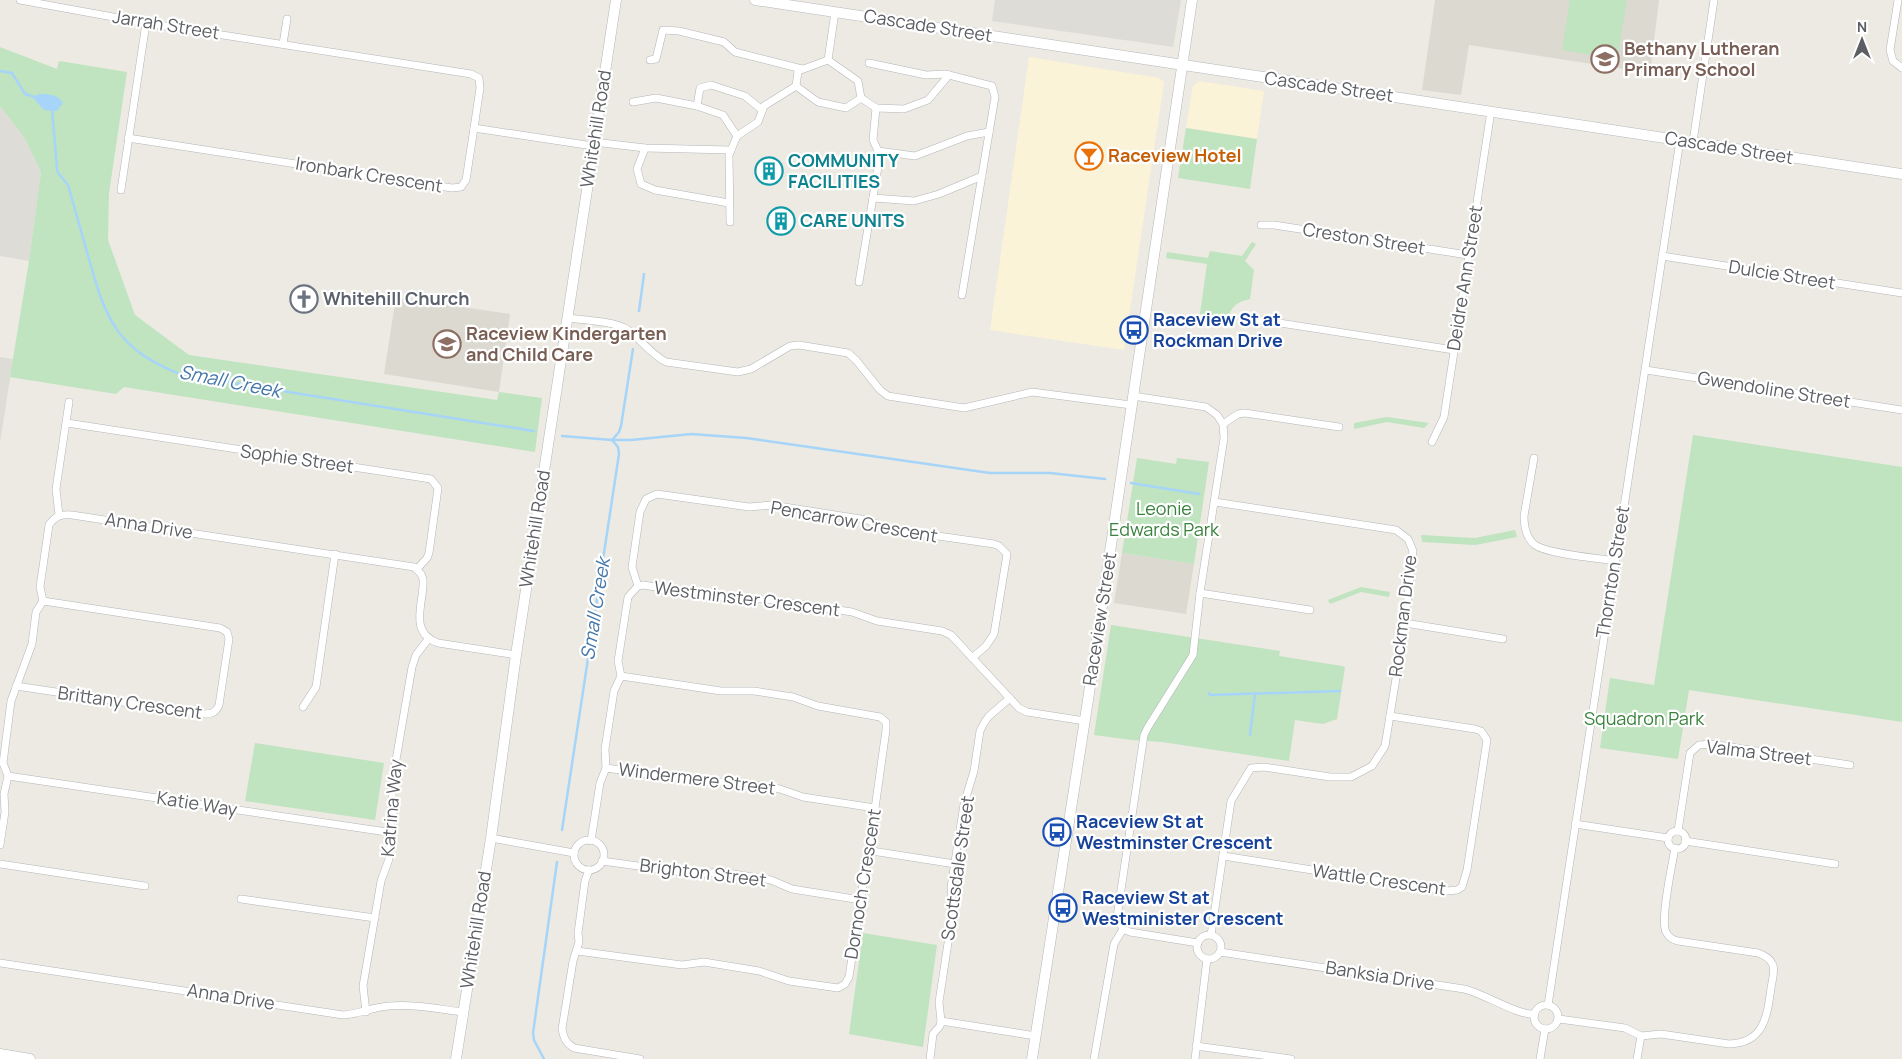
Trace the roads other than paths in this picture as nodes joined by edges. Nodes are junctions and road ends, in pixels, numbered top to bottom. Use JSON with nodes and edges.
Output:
{"nodes":[{"id":1,"x":20,"y":0,"type":"edge"},
{"id":2,"x":616,"y":0,"type":"edge"},
{"id":3,"x":755,"y":0,"type":"edge"},
{"id":4,"x":1192,"y":0,"type":"edge"},
{"id":5,"x":1714,"y":0,"type":"edge"},
{"id":6,"x":1898,"y":0,"type":"edge"},
{"id":7,"x":835,"y":12,"type":"junction"},
{"id":8,"x":288,"y":19,"type":"dead end"},
{"id":9,"x":146,"y":23,"type":"junction"},
{"id":10,"x":284,"y":44,"type":"junction"},
{"id":11,"x":650,"y":60,"type":"dead end"},
{"id":12,"x":828,"y":60,"type":"junction"},
{"id":13,"x":869,"y":63,"type":"dead end"},
{"id":14,"x":1183,"y":65,"type":"junction"},
{"id":15,"x":1902,"y":68,"type":"edge"},
{"id":16,"x":802,"y":69,"type":"junction"},
{"id":17,"x":949,"y":76,"type":"junction"},
{"id":18,"x":796,"y":86,"type":"junction"},
{"id":19,"x":861,"y":98,"type":"junction"},
{"id":20,"x":633,"y":102,"type":"dead end"},
{"id":21,"x":697,"y":106,"type":"junction"},
{"id":22,"x":876,"y":108,"type":"junction"},
{"id":23,"x":762,"y":110,"type":"junction"},
{"id":24,"x":1491,"y":111,"type":"junction"},
{"id":25,"x":474,"y":128,"type":"junction"},
{"id":26,"x":989,"y":132,"type":"junction"},
{"id":27,"x":737,"y":136,"type":"junction"},
{"id":28,"x":128,"y":138,"type":"junction"},
{"id":29,"x":1680,"y":140,"type":"junction"},
{"id":30,"x":1693,"y":142,"type":"junction"},
{"id":31,"x":593,"y":144,"type":"junction"},
{"id":32,"x":645,"y":148,"type":"junction"},
{"id":33,"x":731,"y":150,"type":"junction"},
{"id":34,"x":878,"y":150,"type":"junction"},
{"id":35,"x":1902,"y":174,"type":"edge"},
{"id":36,"x":982,"y":176,"type":"junction"},
{"id":37,"x":120,"y":190,"type":"dead end"},
{"id":38,"x":873,"y":198,"type":"junction"},
{"id":39,"x":729,"y":204,"type":"junction"},
{"id":40,"x":730,"y":222,"type":"dead end"},
{"id":41,"x":1261,"y":225,"type":"dead end"},
{"id":42,"x":1468,"y":255,"type":"junction"},
{"id":43,"x":1662,"y":256,"type":"junction"},
{"id":44,"x":859,"y":282,"type":"dead end"},
{"id":45,"x":1902,"y":293,"type":"edge"},
{"id":46,"x":962,"y":295,"type":"dead end"},
{"id":47,"x":567,"y":318,"type":"junction"},
{"id":48,"x":1248,"y":318,"type":"dead end"},
{"id":49,"x":1454,"y":350,"type":"junction"},
{"id":50,"x":1646,"y":370,"type":"junction"},
{"id":51,"x":1132,"y":400,"type":"junction"},
{"id":52,"x":69,"y":402,"type":"dead end"},
{"id":53,"x":1902,"y":410,"type":"edge"},
{"id":54,"x":67,"y":424,"type":"junction"},
{"id":55,"x":1223,"y":424,"type":"junction"},
{"id":56,"x":1339,"y":427,"type":"dead end"},
{"id":57,"x":1432,"y":442,"type":"dead end"},
{"id":58,"x":1534,"y":458,"type":"dead end"},
{"id":59,"x":1215,"y":502,"type":"junction"},
{"id":60,"x":59,"y":515,"type":"junction"},
{"id":61,"x":335,"y":554,"type":"junction"},
{"id":62,"x":1615,"y":561,"type":"junction"},
{"id":63,"x":417,"y":569,"type":"junction"},
{"id":64,"x":638,"y":586,"type":"junction"},
{"id":65,"x":1200,"y":593,"type":"junction"},
{"id":66,"x":43,"y":601,"type":"junction"},
{"id":67,"x":1310,"y":610,"type":"dead end"},
{"id":68,"x":1405,"y":623,"type":"junction"},
{"id":69,"x":429,"y":638,"type":"junction"},
{"id":70,"x":1503,"y":639,"type":"dead end"},
{"id":71,"x":516,"y":655,"type":"junction"},
{"id":72,"x":972,"y":658,"type":"junction"},
{"id":73,"x":621,"y":676,"type":"junction"},
{"id":74,"x":16,"y":686,"type":"junction"},
{"id":75,"x":1010,"y":698,"type":"junction"},
{"id":76,"x":303,"y":707,"type":"dead end"},
{"id":77,"x":1390,"y":716,"type":"junction"},
{"id":78,"x":1084,"y":721,"type":"junction"},
{"id":79,"x":1850,"y":765,"type":"dead end"},
{"id":80,"x":606,"y":768,"type":"junction"},
{"id":81,"x":8,"y":776,"type":"junction"},
{"id":82,"x":875,"y":808,"type":"junction"},
{"id":83,"x":1575,"y":824,"type":"junction"},
{"id":84,"x":1678,"y":831,"type":"junction"},
{"id":85,"x":386,"y":832,"type":"junction"},
{"id":86,"x":491,"y":838,"type":"junction"},
{"id":87,"x":1668,"y":838,"type":"junction"},
{"id":88,"x":591,"y":841,"type":"junction"},
{"id":89,"x":1686,"y":841,"type":"junction"},
{"id":90,"x":0,"y":845,"type":"edge"},
{"id":91,"x":1675,"y":848,"type":"junction"},
{"id":92,"x":872,"y":851,"type":"junction"},
{"id":93,"x":574,"y":853,"type":"junction"},
{"id":94,"x":1223,"y":856,"type":"junction"},
{"id":95,"x":602,"y":861,"type":"junction"},
{"id":96,"x":0,"y":864,"type":"edge"},
{"id":97,"x":955,"y":864,"type":"junction"},
{"id":98,"x":1835,"y":864,"type":"dead end"},
{"id":99,"x":589,"y":870,"type":"junction"},
{"id":100,"x":145,"y":886,"type":"dead end"},
{"id":101,"x":241,"y":899,"type":"dead end"},
{"id":102,"x":861,"y":900,"type":"junction"},
{"id":103,"x":375,"y":918,"type":"junction"},
{"id":104,"x":1123,"y":929,"type":"junction"},
{"id":105,"x":1211,"y":935,"type":"junction"},
{"id":106,"x":1198,"y":943,"type":"junction"},
{"id":107,"x":577,"y":951,"type":"junction"},
{"id":108,"x":1220,"y":952,"type":"junction"},
{"id":109,"x":1207,"y":959,"type":"junction"},
{"id":110,"x":0,"y":963,"type":"edge"},
{"id":111,"x":1548,"y":1005,"type":"junction"},
{"id":112,"x":366,"y":1012,"type":"junction"},
{"id":113,"x":462,"y":1012,"type":"junction"},
{"id":114,"x":1535,"y":1014,"type":"junction"},
{"id":115,"x":1559,"y":1019,"type":"junction"},
{"id":116,"x":941,"y":1021,"type":"junction"},
{"id":117,"x":1545,"y":1029,"type":"junction"},
{"id":118,"x":1036,"y":1036,"type":"junction"},
{"id":119,"x":1641,"y":1036,"type":"junction"},
{"id":120,"x":1196,"y":1046,"type":"junction"},
{"id":121,"x":0,"y":1054,"type":"edge"},
{"id":122,"x":30,"y":1059,"type":"edge"},
{"id":123,"x":456,"y":1059,"type":"edge"},
{"id":124,"x":640,"y":1059,"type":"edge"},
{"id":125,"x":930,"y":1059,"type":"edge"},
{"id":126,"x":1032,"y":1059,"type":"edge"},
{"id":127,"x":1094,"y":1059,"type":"edge"},
{"id":128,"x":1195,"y":1059,"type":"edge"},
{"id":129,"x":1291,"y":1059,"type":"edge"},
{"id":130,"x":1540,"y":1059,"type":"edge"},
{"id":131,"x":1637,"y":1059,"type":"edge"}],
"edges":[{"from":1,"to":9,"type":"street","name":"Jarrah Street"},
{"from":2,"to":31,"type":"street","name":"Whitehill Road"},
{"from":3,"to":7,"type":"street","name":"Cascade Street"},
{"from":4,"to":14,"type":"street","name":"Raceview Street"},
{"from":5,"to":30,"type":"street"},
{"from":6,"to":15,"type":"street"},
{"from":7,"to":12,"type":"street"},
{"from":7,"to":14,"type":"street","name":"Cascade Street"},
{"from":8,"to":10,"type":"street"},
{"from":9,"to":10,"type":"street","name":"Jarrah Street"},
{"from":9,"to":28,"type":"street"},
{"from":10,"to":25,"type":"street","name":"Jarrah Street"},
{"from":11,"to":16,"type":"street"},
{"from":12,"to":16,"type":"street"},
{"from":12,"to":19,"type":"street"},
{"from":13,"to":17,"type":"street"},
{"from":14,"to":24,"type":"street","name":"Cascade Street"},
{"from":14,"to":51,"type":"street","name":"Raceview Street"},
{"from":16,"to":18,"type":"street"},
{"from":17,"to":22,"type":"street"},
{"from":17,"to":26,"type":"street"},
{"from":18,"to":19,"type":"street"},
{"from":18,"to":23,"type":"street"},
{"from":19,"to":22,"type":"street"},
{"from":20,"to":21,"type":"street"},
{"from":21,"to":23,"type":"street"},
{"from":21,"to":27,"type":"street"},
{"from":22,"to":34,"type":"street"},
{"from":23,"to":27,"type":"street"},
{"from":24,"to":29,"type":"street","name":"Cascade Street"},
{"from":24,"to":42,"type":"street","name":"Deidre Ann Street"},
{"from":25,"to":28,"type":"street","name":"Ironbark Crescent"},
{"from":25,"to":31,"type":"street"},
{"from":26,"to":34,"type":"street"},
{"from":26,"to":36,"type":"street"},
{"from":27,"to":33,"type":"street"},
{"from":28,"to":37,"type":"street"},
{"from":29,"to":30,"type":"street","name":"Cascade Street"},
{"from":29,"to":43,"type":"street","name":"Thornton Street"},
{"from":30,"to":35,"type":"street","name":"Cascade Street"},
{"from":31,"to":32,"type":"street"},
{"from":31,"to":47,"type":"street","name":"Whitehill Road"},
{"from":32,"to":33,"type":"street"},
{"from":32,"to":39,"type":"street"},
{"from":33,"to":39,"type":"street"},
{"from":34,"to":38,"type":"street"},
{"from":36,"to":38,"type":"street"},
{"from":36,"to":46,"type":"street"},
{"from":38,"to":44,"type":"street"},
{"from":39,"to":40,"type":"street"},
{"from":41,"to":42,"type":"street","name":"Creston Street"},
{"from":42,"to":49,"type":"street","name":"Deidre Ann Street"},
{"from":43,"to":45,"type":"street","name":"Dulcie Street"},
{"from":43,"to":50,"type":"street","name":"Thornton Street"},
{"from":47,"to":51,"type":"street"},
{"from":47,"to":71,"type":"street","name":"Whitehill Road"},
{"from":48,"to":49,"type":"street"},
{"from":49,"to":57,"type":"street","name":"Deidre Ann Street"},
{"from":50,"to":53,"type":"street","name":"Gwendoline Street"},
{"from":50,"to":62,"type":"street","name":"Thornton Street"},
{"from":51,"to":55,"type":"street"},
{"from":51,"to":78,"type":"street","name":"Raceview Street"},
{"from":52,"to":54,"type":"street"},
{"from":54,"to":60,"type":"street"},
{"from":54,"to":63,"type":"street","name":"Sophie Street"},
{"from":55,"to":56,"type":"street"},
{"from":55,"to":59,"type":"street"},
{"from":58,"to":62,"type":"street"},
{"from":59,"to":65,"type":"street"},
{"from":59,"to":68,"type":"street","name":"Rockman Drive"},
{"from":60,"to":61,"type":"street","name":"Anna Drive"},
{"from":60,"to":66,"type":"street"},
{"from":61,"to":63,"type":"street","name":"Anna Drive"},
{"from":61,"to":76,"type":"street"},
{"from":62,"to":83,"type":"street","name":"Thornton Street"},
{"from":63,"to":69,"type":"street"},
{"from":64,"to":72,"type":"street","name":"Westminster Crescent"},
{"from":64,"to":72,"type":"street","name":"Pencarrow Crescent"},
{"from":64,"to":73,"type":"street","name":"Westminster Crescent"},
{"from":65,"to":67,"type":"street"},
{"from":65,"to":104,"type":"street"},
{"from":66,"to":74,"type":"street"},
{"from":66,"to":74,"type":"street","name":"Brittany Crescent"},
{"from":68,"to":70,"type":"street"},
{"from":68,"to":77,"type":"street","name":"Rockman Drive"},
{"from":69,"to":71,"type":"street"},
{"from":69,"to":85,"type":"street","name":"Katrina Way"},
{"from":71,"to":86,"type":"street","name":"Whitehill Road"},
{"from":72,"to":75,"type":"street","name":"Westminster Crescent"},
{"from":73,"to":80,"type":"street","name":"Westminster Crescent"},
{"from":73,"to":82,"type":"street","name":"Dornoch Crescent"},
{"from":74,"to":81,"type":"street"},
{"from":75,"to":78,"type":"street","name":"Westminster Crescent"},
{"from":75,"to":97,"type":"street","name":"Scottsdale Street"},
{"from":77,"to":94,"type":"street","name":"Rockman Drive"},
{"from":77,"to":94,"type":"street","name":"Wattle Crescent"},
{"from":78,"to":118,"type":"street","name":"Raceview Street"},
{"from":79,"to":84,"type":"street","name":"Valma Street"},
{"from":80,"to":82,"type":"street","name":"Windermere Street"},
{"from":80,"to":88,"type":"street","name":"Westminster Crescent"},
{"from":81,"to":85,"type":"street","name":"Katie Way"},
{"from":81,"to":90,"type":"street"},
{"from":82,"to":92,"type":"street","name":"Dornoch Crescent"},
{"from":83,"to":87,"type":"street"},
{"from":83,"to":111,"type":"street","name":"Thornton Street"},
{"from":84,"to":87,"type":"street"},
{"from":84,"to":89,"type":"street"},
{"from":85,"to":103,"type":"street","name":"Katrina Way"},
{"from":86,"to":93,"type":"street"},
{"from":86,"to":113,"type":"street","name":"Whitehill Road"},
{"from":87,"to":91,"type":"street"},
{"from":88,"to":93,"type":"street"},
{"from":88,"to":95,"type":"street"},
{"from":89,"to":91,"type":"street"},
{"from":89,"to":98,"type":"street"},
{"from":91,"to":119,"type":"street"},
{"from":92,"to":97,"type":"street"},
{"from":92,"to":102,"type":"street","name":"Dornoch Crescent"},
{"from":93,"to":99,"type":"street"},
{"from":94,"to":105,"type":"street","name":"Rockman Drive"},
{"from":95,"to":99,"type":"street"},
{"from":95,"to":102,"type":"street","name":"Brighton Street"},
{"from":96,"to":100,"type":"street"},
{"from":97,"to":116,"type":"street","name":"Scottsdale Street"},
{"from":99,"to":107,"type":"street"},
{"from":101,"to":103,"type":"street"},
{"from":102,"to":107,"type":"street","name":"Dornoch Crescent"},
{"from":103,"to":112,"type":"street","name":"Katrina Way"},
{"from":104,"to":106,"type":"street"},
{"from":104,"to":127,"type":"street"},
{"from":105,"to":106,"type":"street"},
{"from":105,"to":108,"type":"street"},
{"from":106,"to":109,"type":"street"},
{"from":107,"to":124,"type":"street"},
{"from":108,"to":109,"type":"street"},
{"from":108,"to":114,"type":"street","name":"Banksia Drive"},
{"from":109,"to":120,"type":"street"},
{"from":110,"to":112,"type":"street","name":"Anna Drive"},
{"from":111,"to":114,"type":"street"},
{"from":111,"to":115,"type":"street"},
{"from":112,"to":113,"type":"street","name":"Anna Drive"},
{"from":113,"to":123,"type":"street","name":"Whitehill Road"},
{"from":114,"to":117,"type":"street"},
{"from":115,"to":117,"type":"street"},
{"from":115,"to":119,"type":"street"},
{"from":116,"to":118,"type":"street"},
{"from":116,"to":125,"type":"street"},
{"from":117,"to":130,"type":"street"},
{"from":118,"to":126,"type":"street","name":"Raceview Street"},
{"from":119,"to":131,"type":"street"},
{"from":120,"to":128,"type":"street"},
{"from":120,"to":129,"type":"street"},
{"from":121,"to":122,"type":"street"}]}
